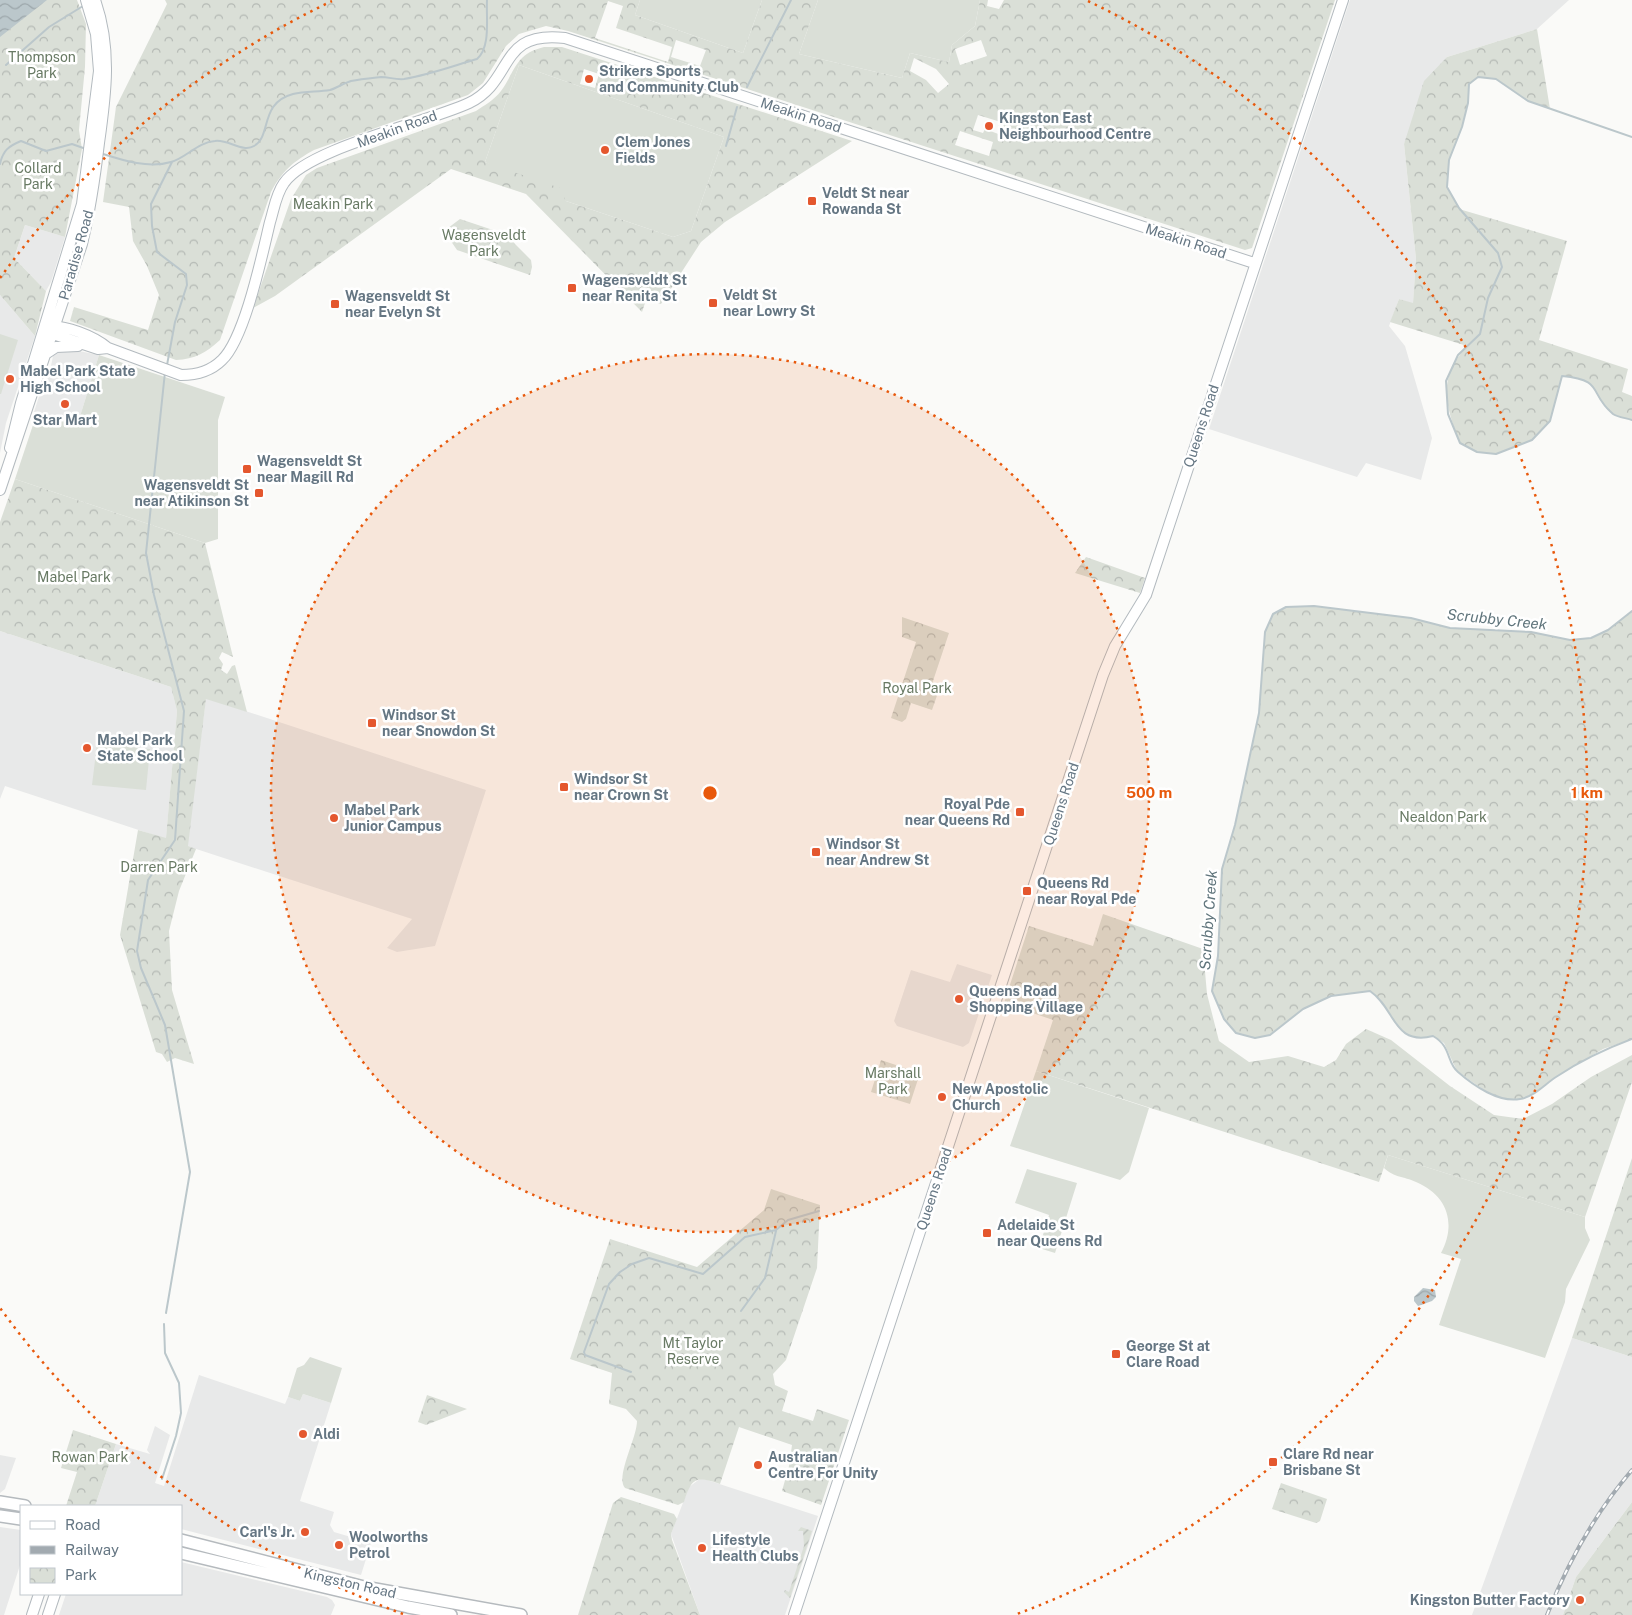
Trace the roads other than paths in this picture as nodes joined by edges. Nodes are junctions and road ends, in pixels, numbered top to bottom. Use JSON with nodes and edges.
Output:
{"nodes":[{"id":1,"x":86,"y":0,"type":"edge"},
{"id":2,"x":95,"y":0,"type":"edge"},
{"id":3,"x":1343,"y":0,"type":"edge"},
{"id":4,"x":95,"y":15,"type":"junction"},
{"id":5,"x":1254,"y":263,"type":"junction"},
{"id":6,"x":51,"y":329,"type":"junction"},
{"id":7,"x":87,"y":346,"type":"junction"},
{"id":8,"x":108,"y":348,"type":"junction"},
{"id":9,"x":47,"y":353,"type":"junction"},
{"id":10,"x":5,"y":473,"type":"junction"},
{"id":11,"x":0,"y":490,"type":"edge"},
{"id":12,"x":0,"y":1502,"type":"edge"},
{"id":13,"x":20,"y":1505,"type":"edge"},
{"id":14,"x":0,"y":1516,"type":"edge"},
{"id":15,"x":20,"y":1520,"type":"edge"},
{"id":16,"x":182,"y":1540,"type":"edge"},
{"id":17,"x":182,"y":1553,"type":"edge"},
{"id":18,"x":39,"y":1595,"type":"edge"},
{"id":19,"x":55,"y":1595,"type":"edge"},
{"id":20,"x":443,"y":1611,"type":"edge"},
{"id":21,"x":32,"y":1615,"type":"edge"},
{"id":22,"x":48,"y":1615,"type":"edge"},
{"id":23,"x":521,"y":1615,"type":"edge"},
{"id":24,"x":794,"y":1615,"type":"edge"}],
"edges":[{"from":1,"to":4,"type":"street","name":"Paradise Road"},
{"from":2,"to":4,"type":"street","name":"Paradise Road"},
{"from":3,"to":5,"type":"street","name":"Queens Road"},
{"from":4,"to":6,"type":"street","name":"Paradise Road"},
{"from":5,"to":8,"type":"street","name":"Meakin Road"},
{"from":5,"to":24,"type":"street","name":"Queens Road"},
{"from":6,"to":7,"type":"street","name":"Meakin Road"},
{"from":6,"to":8,"type":"street","name":"Meakin Road"},
{"from":6,"to":9,"type":"street","name":"Paradise Road"},
{"from":6,"to":10,"type":"street","name":"Paradise Road"},
{"from":7,"to":8,"type":"street","name":"Meakin Road"},
{"from":7,"to":9,"type":"street"},
{"from":9,"to":10,"type":"street","name":"Paradise Road"},
{"from":10,"to":11,"type":"street","name":"Paradise Road"},
{"from":12,"to":13,"type":"main road"},
{"from":14,"to":15,"type":"main road"},
{"from":16,"to":20,"type":"main road","name":"Kingston Road"},
{"from":17,"to":20,"type":"main road","name":"Kingston Road"},
{"from":18,"to":21,"type":"street"},
{"from":19,"to":22,"type":"street"},
{"from":20,"to":23,"type":"main road","name":"Kingston Road"}]}
